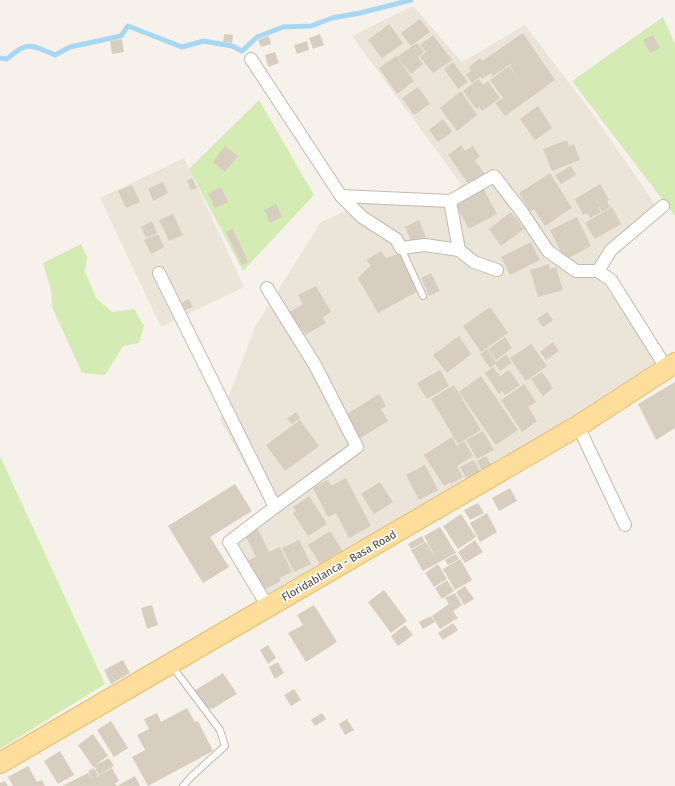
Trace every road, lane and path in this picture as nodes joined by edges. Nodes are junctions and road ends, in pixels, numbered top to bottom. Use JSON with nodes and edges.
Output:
{"nodes":[{"id":1,"x":251,"y":59,"type":"dead end"},
{"id":2,"x":341,"y":196,"type":"junction"},
{"id":3,"x":450,"y":201,"type":"junction"},
{"id":4,"x":663,"y":206,"type":"dead end"},
{"id":5,"x":401,"y":248,"type":"junction"},
{"id":6,"x":459,"y":250,"type":"junction"},
{"id":7,"x":497,"y":270,"type":"dead end"},
{"id":8,"x":598,"y":271,"type":"junction"},
{"id":9,"x":159,"y":273,"type":"dead end"},
{"id":10,"x":268,"y":288,"type":"dead end"},
{"id":11,"x":423,"y":296,"type":"dead end"},
{"id":12,"x":671,"y":366,"type":"edge"},
{"id":13,"x":578,"y":426,"type":"junction"},
{"id":14,"x":275,"y":507,"type":"junction"},
{"id":15,"x":625,"y":525,"type":"dead end"},
{"id":16,"x":268,"y":608,"type":"junction"},
{"id":17,"x":170,"y":663,"type":"junction"},
{"id":18,"x":0,"y":763,"type":"edge"},
{"id":19,"x":184,"y":786,"type":"edge"}],
"edges":[{"from":1,"to":2,"type":"street"},
{"from":2,"to":3,"type":"street"},
{"from":2,"to":5,"type":"street"},
{"from":3,"to":6,"type":"street"},
{"from":3,"to":8,"type":"street"},
{"from":4,"to":8,"type":"street"},
{"from":5,"to":6,"type":"street"},
{"from":5,"to":11,"type":"lane"},
{"from":6,"to":7,"type":"street"},
{"from":8,"to":12,"type":"street"},
{"from":9,"to":14,"type":"street"},
{"from":10,"to":14,"type":"street"},
{"from":12,"to":13,"type":"main road","name":"Floridablanca - Basa Road"},
{"from":13,"to":15,"type":"street"},
{"from":13,"to":16,"type":"main road","name":"Floridablanca - Basa Road"},
{"from":14,"to":16,"type":"street"},
{"from":16,"to":17,"type":"main road","name":"Floridablanca - Basa Road"},
{"from":17,"to":18,"type":"main road","name":"Floridablanca - Basa Road"},
{"from":17,"to":19,"type":"lane"}]}
